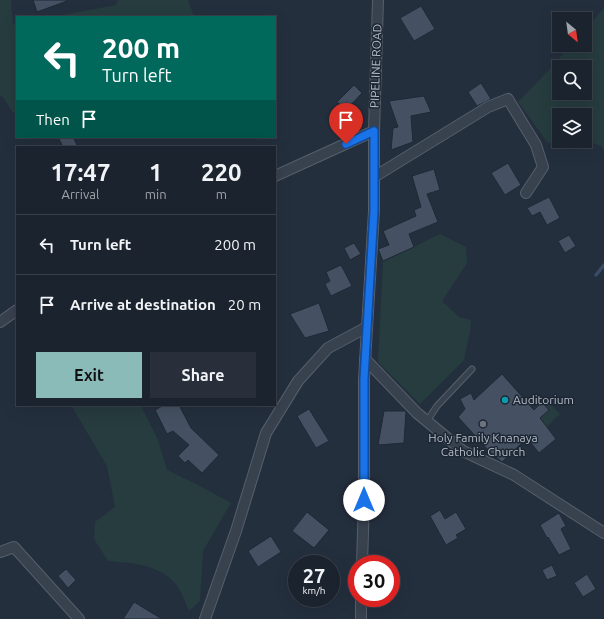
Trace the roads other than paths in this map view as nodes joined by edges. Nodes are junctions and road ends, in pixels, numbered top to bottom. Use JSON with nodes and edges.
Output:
{"nodes":[{"id":1,"x":378,"y":0,"type":"edge"},
{"id":2,"x":374,"y":131,"type":"junction"},
{"id":3,"x":276,"y":176,"type":"edge"},
{"id":4,"x":374,"y":177,"type":"junction"},
{"id":5,"x":526,"y":193,"type":"dead end"},
{"id":6,"x":16,"y":311,"type":"edge"},
{"id":7,"x":0,"y":322,"type":"edge"},
{"id":8,"x":367,"y":327,"type":"junction"},
{"id":9,"x":365,"y":359,"type":"junction"},
{"id":10,"x":472,"y":369,"type":"dead end"},
{"id":11,"x":427,"y":421,"type":"junction"},
{"id":12,"x":604,"y":533,"type":"edge"},
{"id":13,"x":0,"y":552,"type":"edge"},
{"id":14,"x":362,"y":555,"type":"edge"},
{"id":15,"x":361,"y":607,"type":"edge"},
{"id":16,"x":79,"y":619,"type":"edge"},
{"id":17,"x":205,"y":619,"type":"edge"},
{"id":18,"x":360,"y":619,"type":"edge"}],
"edges":[{"from":1,"to":2,"type":"street","name":"PIPELINE ROAD"},
{"from":2,"to":3,"type":"street"},
{"from":2,"to":4,"type":"street","name":"PIPELINE ROAD"},
{"from":4,"to":5,"type":"street"},
{"from":4,"to":8,"type":"street","name":"PIPELINE ROAD"},
{"from":6,"to":7,"type":"street"},
{"from":8,"to":9,"type":"street","name":"PIPELINE ROAD"},
{"from":8,"to":17,"type":"street"},
{"from":9,"to":11,"type":"street"},
{"from":9,"to":14,"type":"street","name":"PIPELINE ROAD"},
{"from":10,"to":11,"type":"lane"},
{"from":11,"to":12,"type":"street"},
{"from":13,"to":16,"type":"street"},
{"from":15,"to":18,"type":"street"}]}
